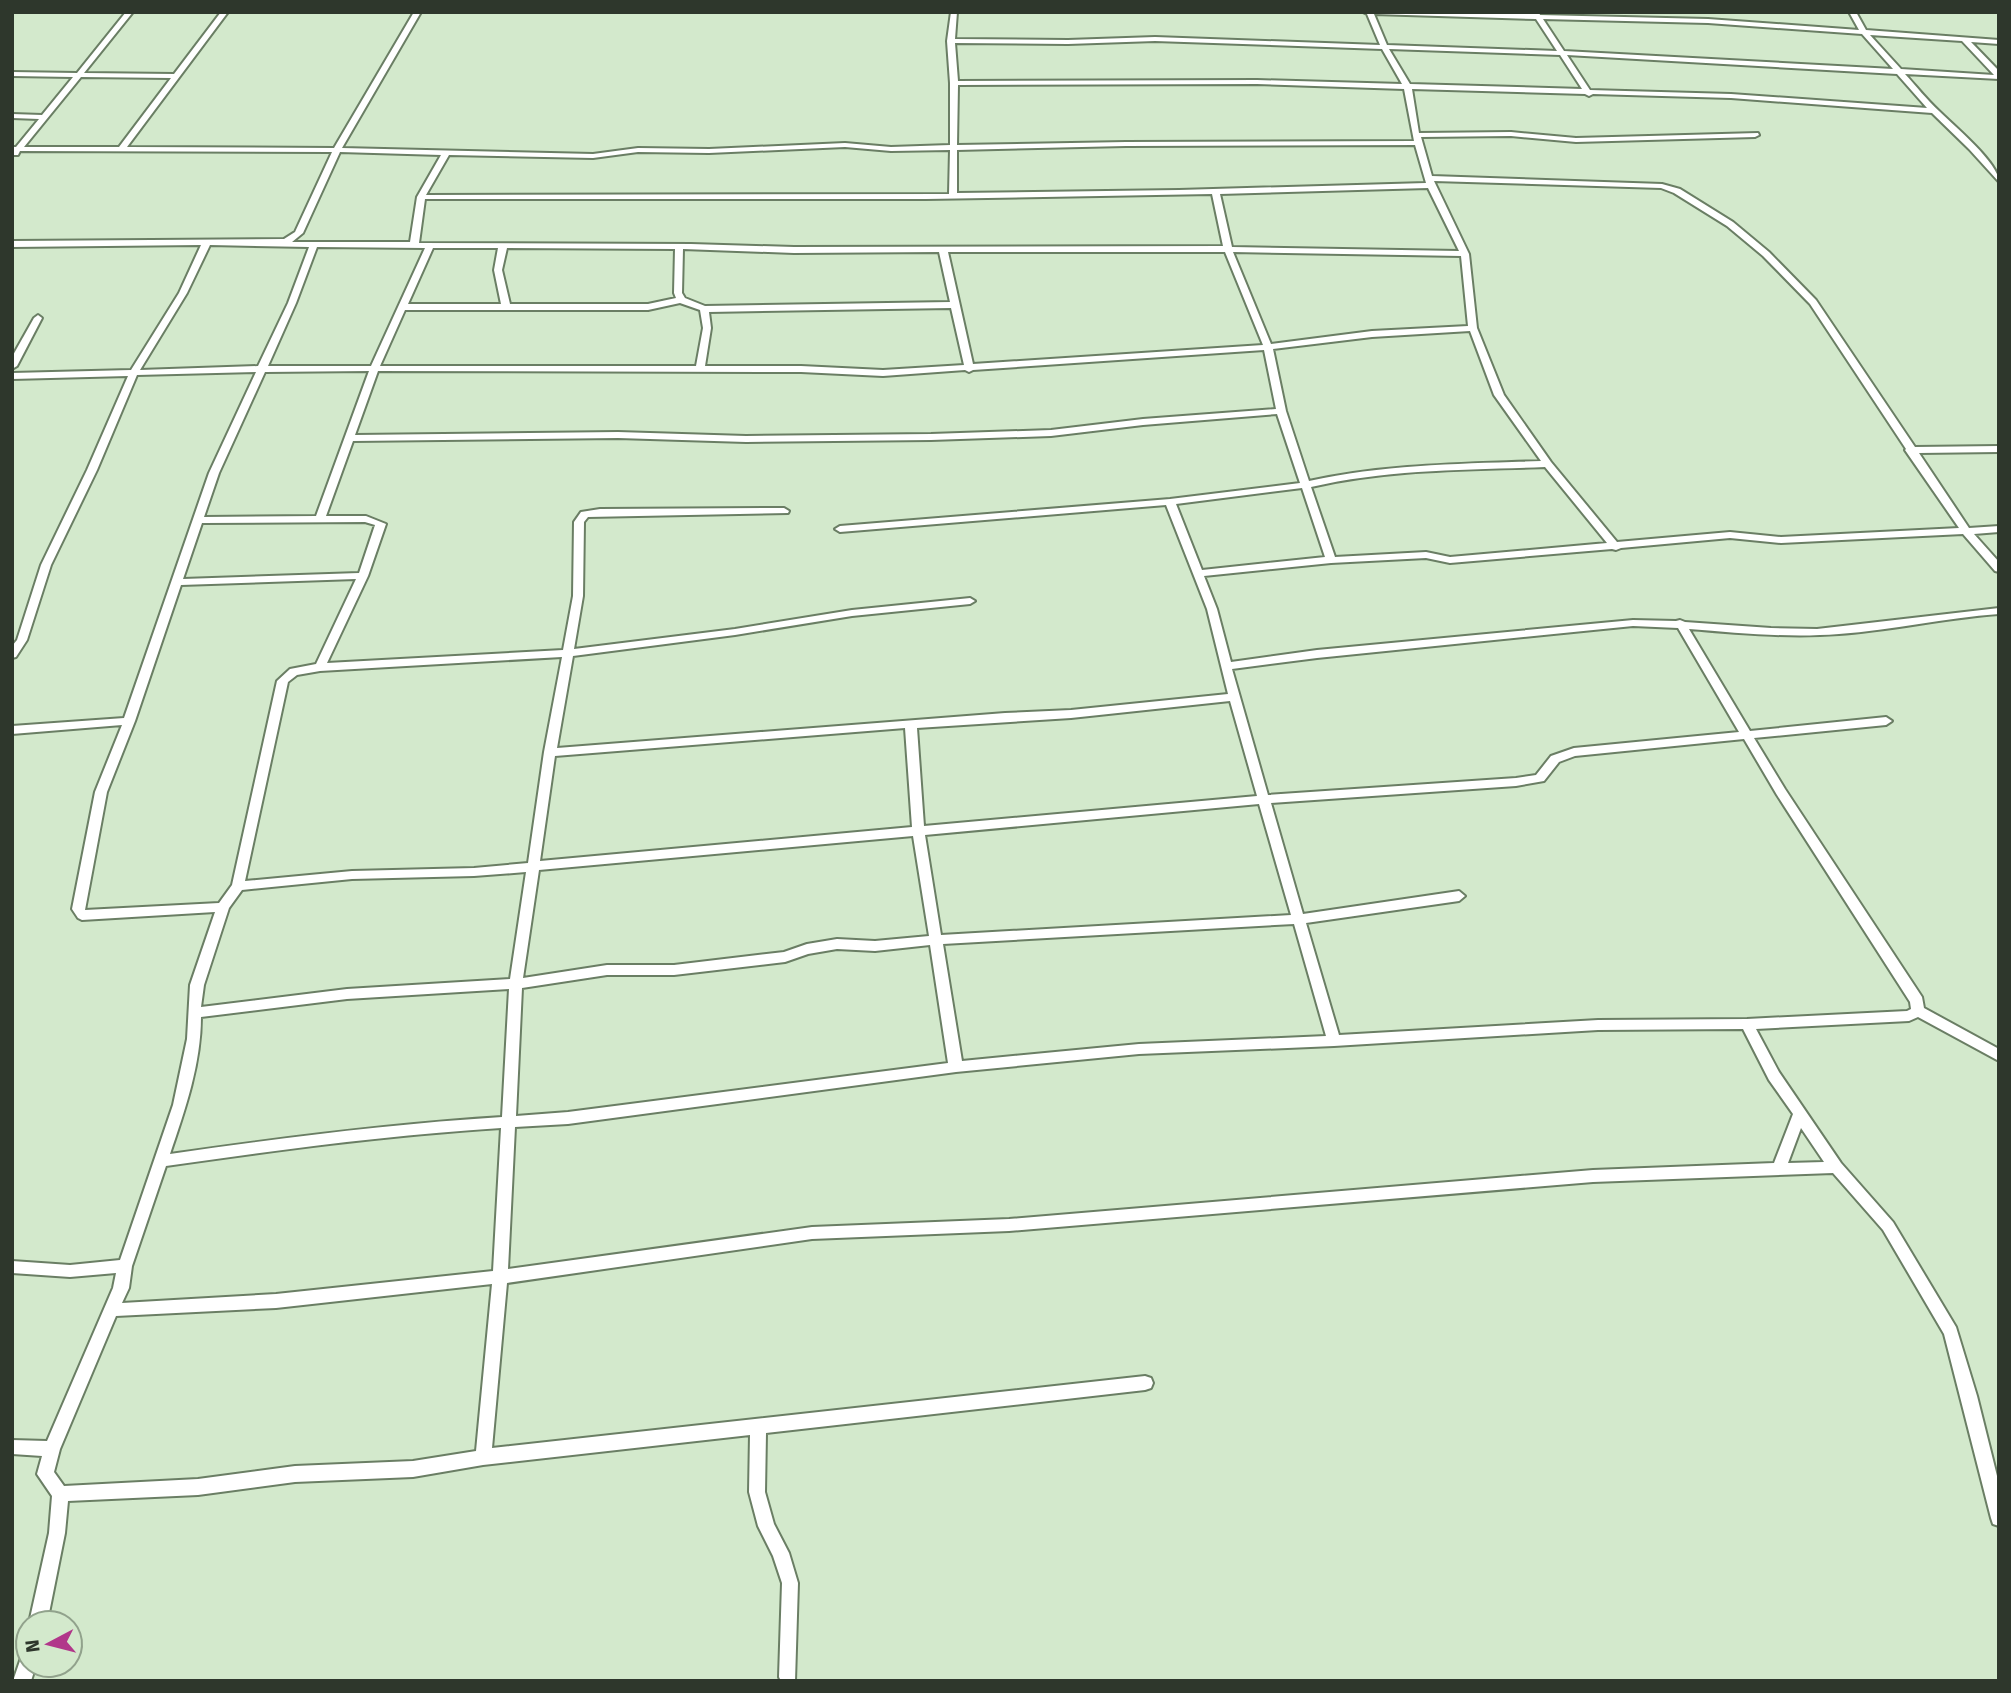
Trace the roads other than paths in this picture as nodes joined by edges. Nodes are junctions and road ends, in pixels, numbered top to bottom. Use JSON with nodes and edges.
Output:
{"nodes":[{"id":1,"x":130,"y":12,"type":"edge"},
{"id":2,"x":225,"y":12,"type":"edge"},
{"id":3,"x":418,"y":12,"type":"edge"},
{"id":4,"x":954,"y":12,"type":"edge"},
{"id":5,"x":1368,"y":12,"type":"edge"},
{"id":6,"x":1852,"y":12,"type":"edge"},
{"id":7,"x":1536,"y":14,"type":"edge"},
{"id":8,"x":1863,"y":31,"type":"junction"},
{"id":9,"x":1964,"y":39,"type":"junction"},
{"id":10,"x":951,"y":41,"type":"junction"},
{"id":11,"x":1999,"y":42,"type":"edge"},
{"id":12,"x":1385,"y":48,"type":"junction"},
{"id":13,"x":1562,"y":54,"type":"junction"},
{"id":14,"x":1902,"y":72,"type":"junction"},
{"id":15,"x":12,"y":74,"type":"edge"},
{"id":16,"x":80,"y":74,"type":"junction"},
{"id":17,"x":177,"y":76,"type":"junction"},
{"id":18,"x":1999,"y":76,"type":"edge"},
{"id":19,"x":954,"y":83,"type":"junction"},
{"id":20,"x":1408,"y":88,"type":"junction"},
{"id":21,"x":1589,"y":94,"type":"junction"},
{"id":22,"x":1934,"y":111,"type":"junction"},
{"id":23,"x":12,"y":116,"type":"edge"},
{"id":24,"x":46,"y":117,"type":"junction"},
{"id":25,"x":1755,"y":135,"type":"dead end"},
{"id":26,"x":1417,"y":139,"type":"junction"},
{"id":27,"x":953,"y":147,"type":"junction"},
{"id":28,"x":121,"y":149,"type":"junction"},
{"id":29,"x":337,"y":149,"type":"junction"},
{"id":30,"x":14,"y":152,"type":"edge"},
{"id":31,"x":447,"y":152,"type":"junction"},
{"id":32,"x":1999,"y":180,"type":"edge"},
{"id":33,"x":1430,"y":181,"type":"junction"},
{"id":34,"x":1216,"y":193,"type":"junction"},
{"id":35,"x":953,"y":195,"type":"junction"},
{"id":36,"x":421,"y":197,"type":"junction"},
{"id":37,"x":12,"y":244,"type":"edge"},
{"id":38,"x":206,"y":244,"type":"junction"},
{"id":39,"x":272,"y":244,"type":"junction"},
{"id":40,"x":314,"y":244,"type":"junction"},
{"id":41,"x":415,"y":245,"type":"junction"},
{"id":42,"x":429,"y":245,"type":"junction"},
{"id":43,"x":503,"y":246,"type":"junction"},
{"id":44,"x":679,"y":247,"type":"junction"},
{"id":45,"x":943,"y":249,"type":"junction"},
{"id":46,"x":1228,"y":249,"type":"junction"},
{"id":47,"x":1465,"y":254,"type":"junction"},
{"id":48,"x":681,"y":300,"type":"junction"},
{"id":49,"x":955,"y":305,"type":"junction"},
{"id":50,"x":402,"y":307,"type":"junction"},
{"id":51,"x":506,"y":307,"type":"junction"},
{"id":52,"x":704,"y":309,"type":"junction"},
{"id":53,"x":38,"y":318,"type":"dead end"},
{"id":54,"x":1473,"y":328,"type":"junction"},
{"id":55,"x":1268,"y":346,"type":"junction"},
{"id":56,"x":12,"y":366,"type":"edge"},
{"id":57,"x":261,"y":369,"type":"junction"},
{"id":58,"x":374,"y":369,"type":"junction"},
{"id":59,"x":700,"y":369,"type":"junction"},
{"id":60,"x":969,"y":369,"type":"junction"},
{"id":61,"x":134,"y":372,"type":"junction"},
{"id":62,"x":12,"y":376,"type":"edge"},
{"id":63,"x":1281,"y":411,"type":"junction"},
{"id":64,"x":349,"y":439,"type":"junction"},
{"id":65,"x":1999,"y":449,"type":"edge"},
{"id":66,"x":1910,"y":450,"type":"junction"},
{"id":67,"x":1548,"y":464,"type":"junction"},
{"id":68,"x":1305,"y":485,"type":"junction"},
{"id":69,"x":1170,"y":502,"type":"junction"},
{"id":70,"x":784,"y":511,"type":"dead end"},
{"id":71,"x":198,"y":520,"type":"junction"},
{"id":72,"x":320,"y":520,"type":"junction"},
{"id":73,"x":841,"y":529,"type":"dead end"},
{"id":74,"x":1999,"y":529,"type":"edge"},
{"id":75,"x":1966,"y":531,"type":"junction"},
{"id":76,"x":1616,"y":547,"type":"junction"},
{"id":77,"x":1331,"y":560,"type":"junction"},
{"id":78,"x":1999,"y":569,"type":"edge"},
{"id":79,"x":1199,"y":573,"type":"junction"},
{"id":80,"x":363,"y":576,"type":"junction"},
{"id":81,"x":177,"y":582,"type":"junction"},
{"id":82,"x":970,"y":601,"type":"dead end"},
{"id":83,"x":1999,"y":611,"type":"edge"},
{"id":84,"x":1681,"y":623,"type":"junction"},
{"id":85,"x":567,"y":653,"type":"junction"},
{"id":86,"x":12,"y":655,"type":"edge"},
{"id":87,"x":1226,"y":666,"type":"junction"},
{"id":88,"x":320,"y":667,"type":"junction"},
{"id":89,"x":1234,"y":697,"type":"junction"},
{"id":90,"x":129,"y":721,"type":"junction"},
{"id":91,"x":1886,"y":721,"type":"dead end"},
{"id":92,"x":911,"y":726,"type":"junction"},
{"id":93,"x":12,"y":730,"type":"edge"},
{"id":94,"x":1746,"y":734,"type":"junction"},
{"id":95,"x":550,"y":752,"type":"junction"},
{"id":96,"x":1264,"y":799,"type":"junction"},
{"id":97,"x":918,"y":831,"type":"junction"},
{"id":98,"x":535,"y":866,"type":"junction"},
{"id":99,"x":238,"y":886,"type":"junction"},
{"id":100,"x":1459,"y":896,"type":"dead end"},
{"id":101,"x":223,"y":907,"type":"junction"},
{"id":102,"x":1298,"y":919,"type":"junction"},
{"id":103,"x":937,"y":940,"type":"junction"},
{"id":104,"x":516,"y":984,"type":"junction"},
{"id":105,"x":1918,"y":1011,"type":"junction"},
{"id":106,"x":194,"y":1013,"type":"junction"},
{"id":107,"x":1747,"y":1024,"type":"junction"},
{"id":108,"x":1334,"y":1041,"type":"junction"},
{"id":109,"x":1999,"y":1056,"type":"edge"},
{"id":110,"x":956,"y":1067,"type":"junction"},
{"id":111,"x":1800,"y":1113,"type":"junction"},
{"id":112,"x":510,"y":1122,"type":"junction"},
{"id":113,"x":162,"y":1161,"type":"junction"},
{"id":114,"x":1836,"y":1167,"type":"junction"},
{"id":115,"x":1779,"y":1168,"type":"junction"},
{"id":116,"x":125,"y":1266,"type":"junction"},
{"id":117,"x":12,"y":1267,"type":"edge"},
{"id":118,"x":499,"y":1277,"type":"junction"},
{"id":119,"x":111,"y":1310,"type":"junction"},
{"id":120,"x":1145,"y":1383,"type":"dead end"},
{"id":121,"x":758,"y":1427,"type":"junction"},
{"id":122,"x":12,"y":1447,"type":"edge"},
{"id":123,"x":52,"y":1449,"type":"junction"},
{"id":124,"x":483,"y":1457,"type":"junction"},
{"id":125,"x":60,"y":1494,"type":"junction"},
{"id":126,"x":1999,"y":1518,"type":"edge"},
{"id":127,"x":41,"y":1609,"type":"edge"},
{"id":128,"x":788,"y":1677,"type":"dead end"}],
"edges":[{"from":1,"to":16,"type":"street"},
{"from":2,"to":17,"type":"street"},
{"from":3,"to":29,"type":"street"},
{"from":4,"to":10,"type":"street"},
{"from":5,"to":7,"type":"street"},
{"from":5,"to":12,"type":"street"},
{"from":6,"to":8,"type":"street"},
{"from":7,"to":8,"type":"street"},
{"from":7,"to":13,"type":"street"},
{"from":8,"to":9,"type":"street"},
{"from":8,"to":14,"type":"street"},
{"from":9,"to":11,"type":"street"},
{"from":9,"to":18,"type":"street"},
{"from":10,"to":12,"type":"street"},
{"from":10,"to":19,"type":"street"},
{"from":12,"to":13,"type":"street"},
{"from":12,"to":20,"type":"street"},
{"from":13,"to":14,"type":"street"},
{"from":13,"to":21,"type":"street"},
{"from":14,"to":18,"type":"street"},
{"from":14,"to":22,"type":"street"},
{"from":15,"to":16,"type":"street"},
{"from":16,"to":17,"type":"street"},
{"from":16,"to":24,"type":"street"},
{"from":17,"to":28,"type":"street"},
{"from":19,"to":20,"type":"street"},
{"from":19,"to":27,"type":"street"},
{"from":20,"to":21,"type":"street"},
{"from":20,"to":26,"type":"street"},
{"from":21,"to":22,"type":"street"},
{"from":22,"to":32,"type":"street"},
{"from":23,"to":24,"type":"street"},
{"from":24,"to":30,"type":"street"},
{"from":25,"to":26,"type":"street"},
{"from":26,"to":27,"type":"street"},
{"from":26,"to":33,"type":"street"},
{"from":27,"to":31,"type":"street"},
{"from":27,"to":35,"type":"street"},
{"from":28,"to":29,"type":"street"},
{"from":28,"to":30,"type":"street"},
{"from":29,"to":31,"type":"street"},
{"from":29,"to":39,"type":"street"},
{"from":31,"to":36,"type":"street"},
{"from":33,"to":34,"type":"street"},
{"from":33,"to":47,"type":"street"},
{"from":33,"to":66,"type":"street"},
{"from":34,"to":35,"type":"street"},
{"from":34,"to":46,"type":"street"},
{"from":35,"to":36,"type":"street"},
{"from":36,"to":41,"type":"street"},
{"from":37,"to":38,"type":"street"},
{"from":38,"to":39,"type":"street"},
{"from":38,"to":61,"type":"street"},
{"from":39,"to":40,"type":"street"},
{"from":40,"to":41,"type":"street"},
{"from":40,"to":57,"type":"street"},
{"from":41,"to":42,"type":"street"},
{"from":42,"to":43,"type":"street"},
{"from":42,"to":50,"type":"street"},
{"from":43,"to":44,"type":"street"},
{"from":43,"to":51,"type":"street"},
{"from":44,"to":45,"type":"street"},
{"from":44,"to":48,"type":"street"},
{"from":45,"to":46,"type":"street"},
{"from":45,"to":49,"type":"street"},
{"from":46,"to":47,"type":"street"},
{"from":46,"to":55,"type":"street"},
{"from":47,"to":54,"type":"street"},
{"from":48,"to":51,"type":"street"},
{"from":48,"to":52,"type":"street"},
{"from":49,"to":52,"type":"street"},
{"from":49,"to":60,"type":"street"},
{"from":50,"to":51,"type":"street"},
{"from":50,"to":58,"type":"street"},
{"from":52,"to":59,"type":"street"},
{"from":53,"to":56,"type":"street"},
{"from":54,"to":55,"type":"street"},
{"from":54,"to":67,"type":"street"},
{"from":55,"to":60,"type":"street"},
{"from":55,"to":63,"type":"street"},
{"from":57,"to":58,"type":"street"},
{"from":57,"to":61,"type":"street"},
{"from":57,"to":71,"type":"street"},
{"from":58,"to":59,"type":"street"},
{"from":58,"to":64,"type":"street"},
{"from":59,"to":60,"type":"street"},
{"from":61,"to":62,"type":"street"},
{"from":61,"to":86,"type":"street"},
{"from":63,"to":64,"type":"street"},
{"from":63,"to":68,"type":"street"},
{"from":64,"to":72,"type":"street"},
{"from":65,"to":66,"type":"street"},
{"from":66,"to":75,"type":"street"},
{"from":67,"to":68,"type":"street"},
{"from":67,"to":76,"type":"street"},
{"from":68,"to":69,"type":"street"},
{"from":68,"to":77,"type":"street"},
{"from":69,"to":73,"type":"street"},
{"from":69,"to":79,"type":"street"},
{"from":70,"to":85,"type":"street"},
{"from":71,"to":72,"type":"street"},
{"from":71,"to":81,"type":"street"},
{"from":72,"to":80,"type":"street"},
{"from":74,"to":75,"type":"street"},
{"from":75,"to":76,"type":"street"},
{"from":75,"to":78,"type":"street"},
{"from":76,"to":77,"type":"street"},
{"from":77,"to":79,"type":"street"},
{"from":79,"to":87,"type":"street"},
{"from":80,"to":81,"type":"street"},
{"from":80,"to":88,"type":"street"},
{"from":81,"to":90,"type":"street"},
{"from":82,"to":85,"type":"street"},
{"from":83,"to":84,"type":"street"},
{"from":84,"to":87,"type":"street"},
{"from":84,"to":94,"type":"street"},
{"from":85,"to":88,"type":"street"},
{"from":85,"to":95,"type":"street"},
{"from":87,"to":89,"type":"street"},
{"from":88,"to":99,"type":"street"},
{"from":89,"to":92,"type":"street"},
{"from":89,"to":96,"type":"street"},
{"from":90,"to":93,"type":"street"},
{"from":90,"to":101,"type":"street"},
{"from":91,"to":94,"type":"street"},
{"from":92,"to":95,"type":"street"},
{"from":92,"to":97,"type":"street"},
{"from":94,"to":96,"type":"street"},
{"from":94,"to":105,"type":"street"},
{"from":95,"to":98,"type":"street"},
{"from":96,"to":97,"type":"street"},
{"from":96,"to":102,"type":"street"},
{"from":97,"to":98,"type":"street"},
{"from":97,"to":103,"type":"street"},
{"from":98,"to":99,"type":"street"},
{"from":98,"to":104,"type":"street"},
{"from":99,"to":101,"type":"street"},
{"from":100,"to":102,"type":"street"},
{"from":101,"to":106,"type":"street"},
{"from":102,"to":103,"type":"street"},
{"from":102,"to":108,"type":"street"},
{"from":103,"to":104,"type":"street"},
{"from":103,"to":110,"type":"street"},
{"from":104,"to":106,"type":"street"},
{"from":104,"to":112,"type":"street"},
{"from":105,"to":107,"type":"street"},
{"from":105,"to":109,"type":"street"},
{"from":106,"to":113,"type":"street"},
{"from":107,"to":108,"type":"street"},
{"from":107,"to":111,"type":"street"},
{"from":108,"to":110,"type":"street"},
{"from":110,"to":112,"type":"street"},
{"from":111,"to":114,"type":"street"},
{"from":111,"to":115,"type":"street"},
{"from":112,"to":113,"type":"street"},
{"from":112,"to":118,"type":"street"},
{"from":113,"to":116,"type":"street"},
{"from":114,"to":115,"type":"street"},
{"from":114,"to":126,"type":"street"},
{"from":115,"to":118,"type":"street"},
{"from":116,"to":117,"type":"street"},
{"from":116,"to":119,"type":"street"},
{"from":118,"to":119,"type":"street"},
{"from":118,"to":124,"type":"street"},
{"from":119,"to":123,"type":"street"},
{"from":120,"to":121,"type":"street"},
{"from":121,"to":124,"type":"street"},
{"from":121,"to":128,"type":"street"},
{"from":122,"to":123,"type":"street"},
{"from":123,"to":125,"type":"street"},
{"from":124,"to":125,"type":"street"},
{"from":125,"to":127,"type":"street"}]}
